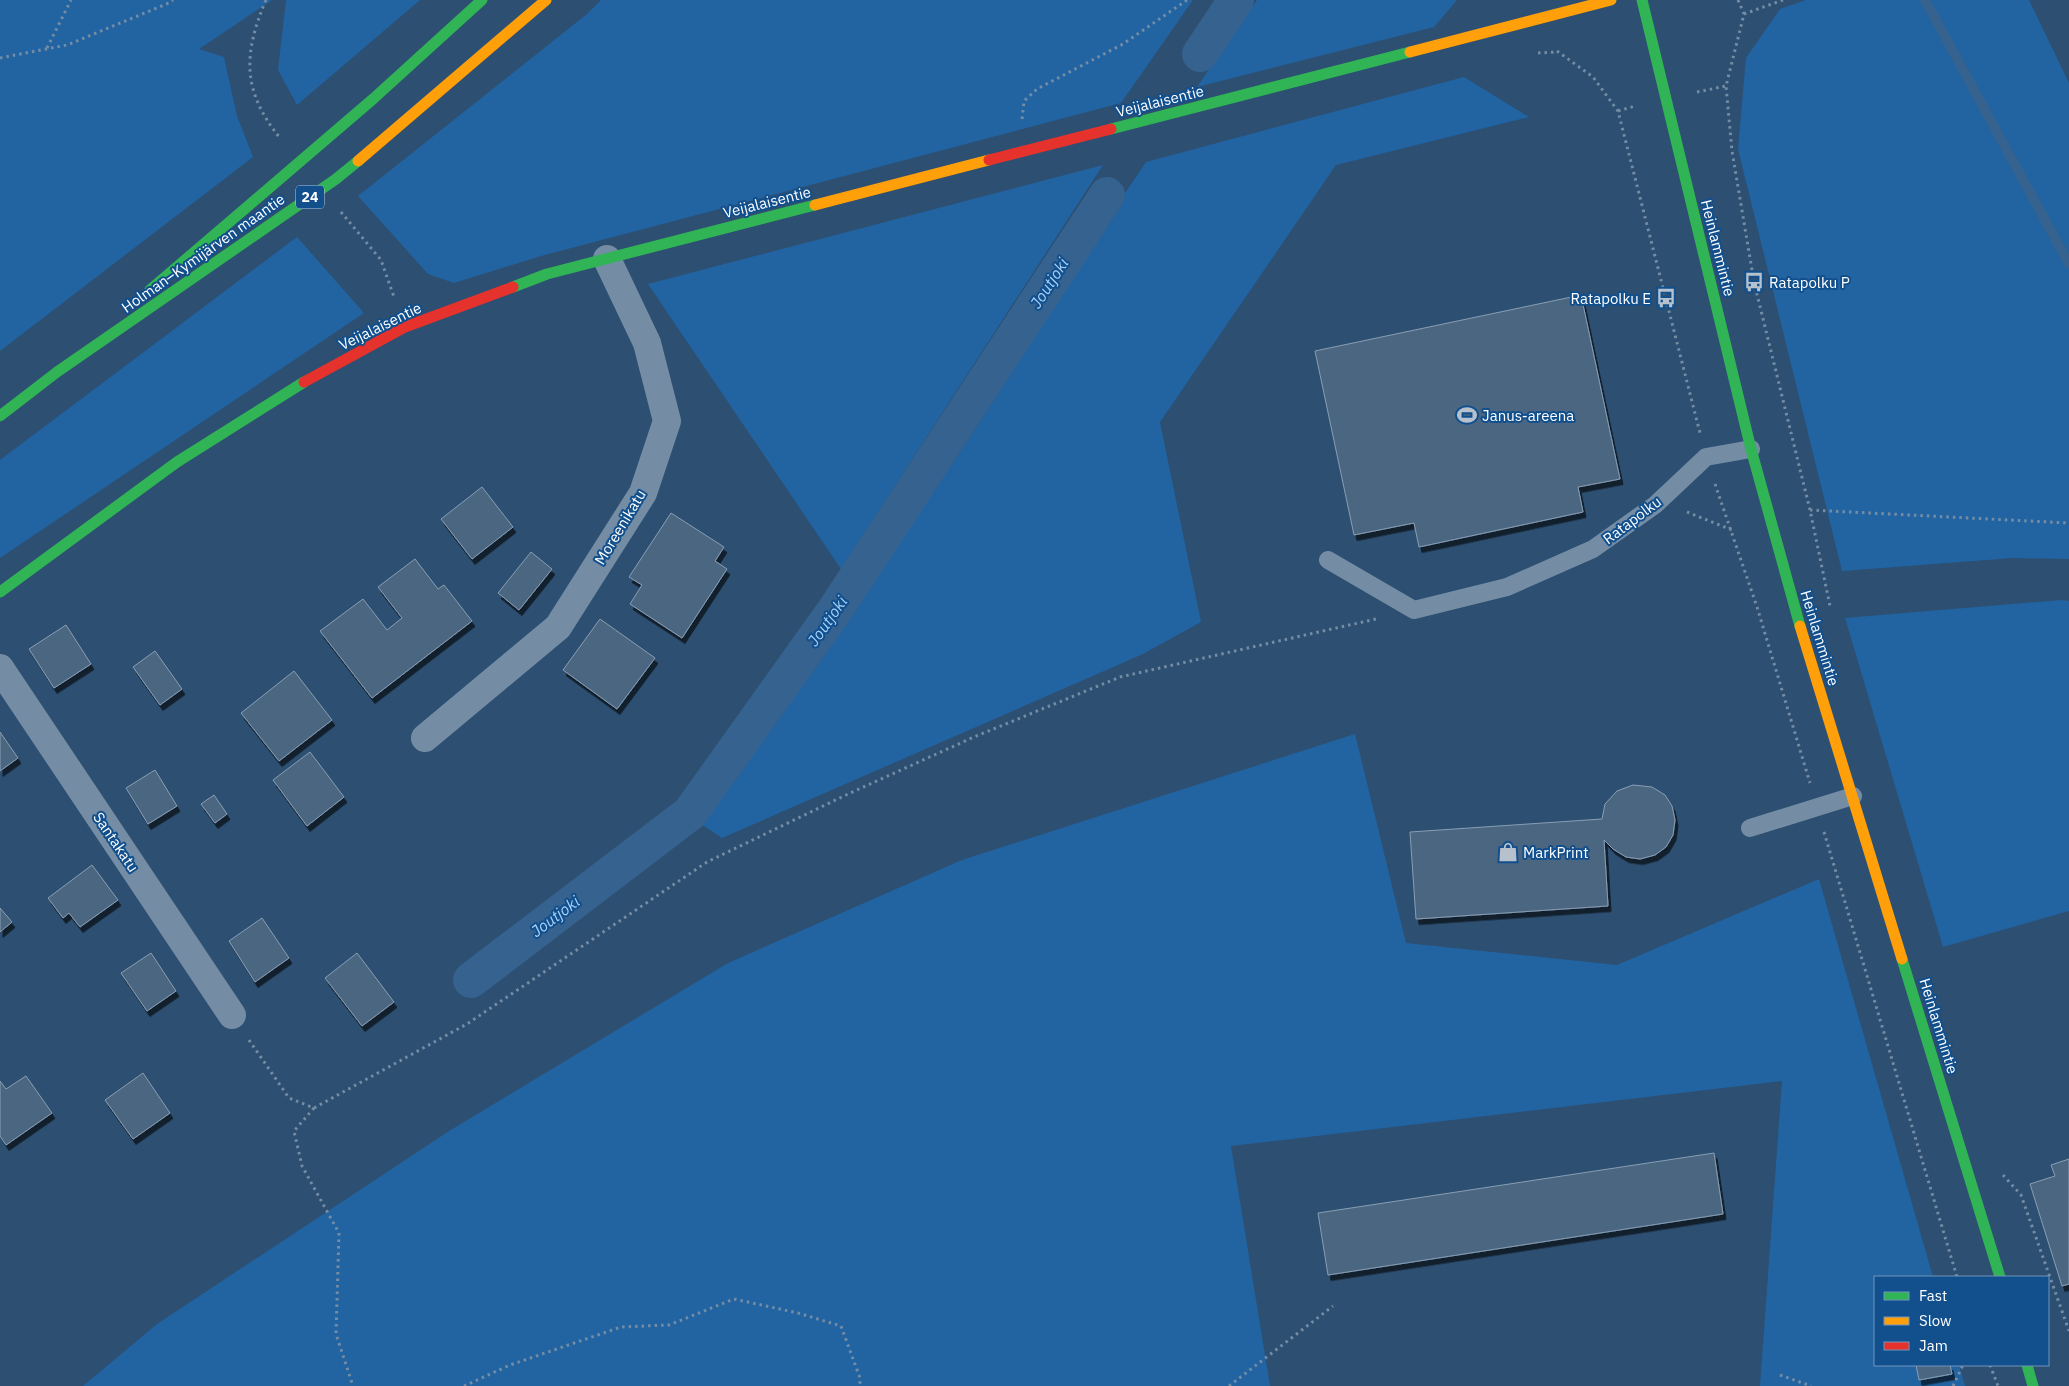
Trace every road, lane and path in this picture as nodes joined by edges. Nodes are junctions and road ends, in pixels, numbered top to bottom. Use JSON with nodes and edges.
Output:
{"nodes":[{"id":1,"x":72,"y":0,"type":"edge"},
{"id":2,"x":173,"y":0,"type":"edge"},
{"id":3,"x":266,"y":0,"type":"edge"},
{"id":4,"x":482,"y":0,"type":"edge"},
{"id":5,"x":546,"y":0,"type":"edge"},
{"id":6,"x":1187,"y":0,"type":"edge"},
{"id":7,"x":1611,"y":0,"type":"edge"},
{"id":8,"x":1642,"y":0,"type":"edge"},
{"id":9,"x":1738,"y":0,"type":"edge"},
{"id":10,"x":1783,"y":0,"type":"edge"},
{"id":11,"x":1744,"y":14,"type":"junction"},
{"id":12,"x":1548,"y":16,"type":"junction"},
{"id":13,"x":47,"y":49,"type":"junction"},
{"id":14,"x":1557,"y":52,"type":"junction"},
{"id":15,"x":1531,"y":54,"type":"dead end"},
{"id":16,"x":0,"y":58,"type":"edge"},
{"id":17,"x":285,"y":144,"type":"dead end"},
{"id":18,"x":1028,"y":150,"type":"junction"},
{"id":19,"x":339,"y":209,"type":"dead end"},
{"id":20,"x":607,"y":259,"type":"junction"},
{"id":21,"x":406,"y":327,"type":"junction"},
{"id":22,"x":57,"y":372,"type":"junction"},
{"id":23,"x":0,"y":416,"type":"edge"},
{"id":24,"x":1751,"y":449,"type":"junction"},
{"id":25,"x":1706,"y":457,"type":"junction"},
{"id":26,"x":1655,"y":505,"type":"junction"},
{"id":27,"x":2069,"y":523,"type":"edge"},
{"id":28,"x":1732,"y":530,"type":"junction"},
{"id":29,"x":1328,"y":560,"type":"dead end"},
{"id":30,"x":0,"y":592,"type":"edge"},
{"id":31,"x":1414,"y":610,"type":"junction"},
{"id":32,"x":0,"y":668,"type":"edge"},
{"id":33,"x":425,"y":738,"type":"dead end"},
{"id":34,"x":1853,"y":796,"type":"junction"},
{"id":35,"x":1817,"y":807,"type":"junction"},
{"id":36,"x":1750,"y":828,"type":"dead end"},
{"id":37,"x":232,"y":1015,"type":"joint"},
{"id":38,"x":314,"y":1108,"type":"junction"},
{"id":39,"x":1957,"y":1276,"type":"edge"},
{"id":40,"x":2000,"y":1276,"type":"edge"},
{"id":41,"x":1332,"y":1306,"type":"dead end"},
{"id":42,"x":1963,"y":1366,"type":"edge"},
{"id":43,"x":1990,"y":1366,"type":"edge"},
{"id":44,"x":2026,"y":1366,"type":"edge"},
{"id":45,"x":1780,"y":1375,"type":"dead end"},
{"id":46,"x":353,"y":1386,"type":"edge"},
{"id":47,"x":464,"y":1386,"type":"edge"},
{"id":48,"x":860,"y":1386,"type":"edge"},
{"id":49,"x":1230,"y":1386,"type":"edge"},
{"id":50,"x":1811,"y":1386,"type":"edge"},
{"id":51,"x":1954,"y":1386,"type":"edge"},
{"id":52,"x":1998,"y":1386,"type":"edge"},
{"id":53,"x":2033,"y":1386,"type":"edge"}],
"edges":[{"from":1,"to":13,"type":"path"},
{"from":2,"to":13,"type":"path"},
{"from":3,"to":17,"type":"path"},
{"from":4,"to":22,"type":"main road","name":"Holman–Kymijärven maantie","number":"24"},
{"from":5,"to":22,"type":"main road","name":"Holman–Kymijärven maantie","number":"24"},
{"from":6,"to":18,"type":"path"},
{"from":7,"to":12,"type":"main road","name":"Veijalaisentie"},
{"from":8,"to":24,"type":"main road","name":"Heinlammintie"},
{"from":9,"to":11,"type":"path"},
{"from":10,"to":11,"type":"path"},
{"from":11,"to":27,"type":"path"},
{"from":12,"to":14,"type":"path"},
{"from":12,"to":18,"type":"main road","name":"Veijalaisentie"},
{"from":13,"to":16,"type":"path"},
{"from":14,"to":15,"type":"path"},
{"from":14,"to":25,"type":"path"},
{"from":18,"to":20,"type":"main road","name":"Veijalaisentie"},
{"from":19,"to":21,"type":"path"},
{"from":20,"to":21,"type":"main road","name":"Veijalaisentie"},
{"from":20,"to":33,"type":"street","name":"Moreenikatu"},
{"from":21,"to":30,"type":"main road","name":"Veijalaisentie"},
{"from":22,"to":23,"type":"main road","name":"Holman–Kymijärven maantie","number":"24"},
{"from":24,"to":25,"type":"lane"},
{"from":24,"to":34,"type":"main road","name":"Heinlammintie"},
{"from":25,"to":26,"type":"lane","name":"Ratapolku"},
{"from":25,"to":28,"type":"path"},
{"from":26,"to":28,"type":"path"},
{"from":26,"to":31,"type":"lane","name":"Ratapolku"},
{"from":28,"to":35,"type":"path"},
{"from":29,"to":31,"type":"lane"},
{"from":31,"to":38,"type":"path"},
{"from":32,"to":37,"type":"street","name":"Santakatu"},
{"from":34,"to":35,"type":"lane"},
{"from":34,"to":40,"type":"main road","name":"Heinlammintie"},
{"from":35,"to":36,"type":"lane"},
{"from":35,"to":39,"type":"path"},
{"from":37,"to":38,"type":"path"},
{"from":38,"to":46,"type":"path"},
{"from":41,"to":49,"type":"path"},
{"from":42,"to":51,"type":"path"},
{"from":43,"to":52,"type":"path"},
{"from":44,"to":53,"type":"main road"},
{"from":45,"to":50,"type":"path"},
{"from":47,"to":48,"type":"path"}]}
